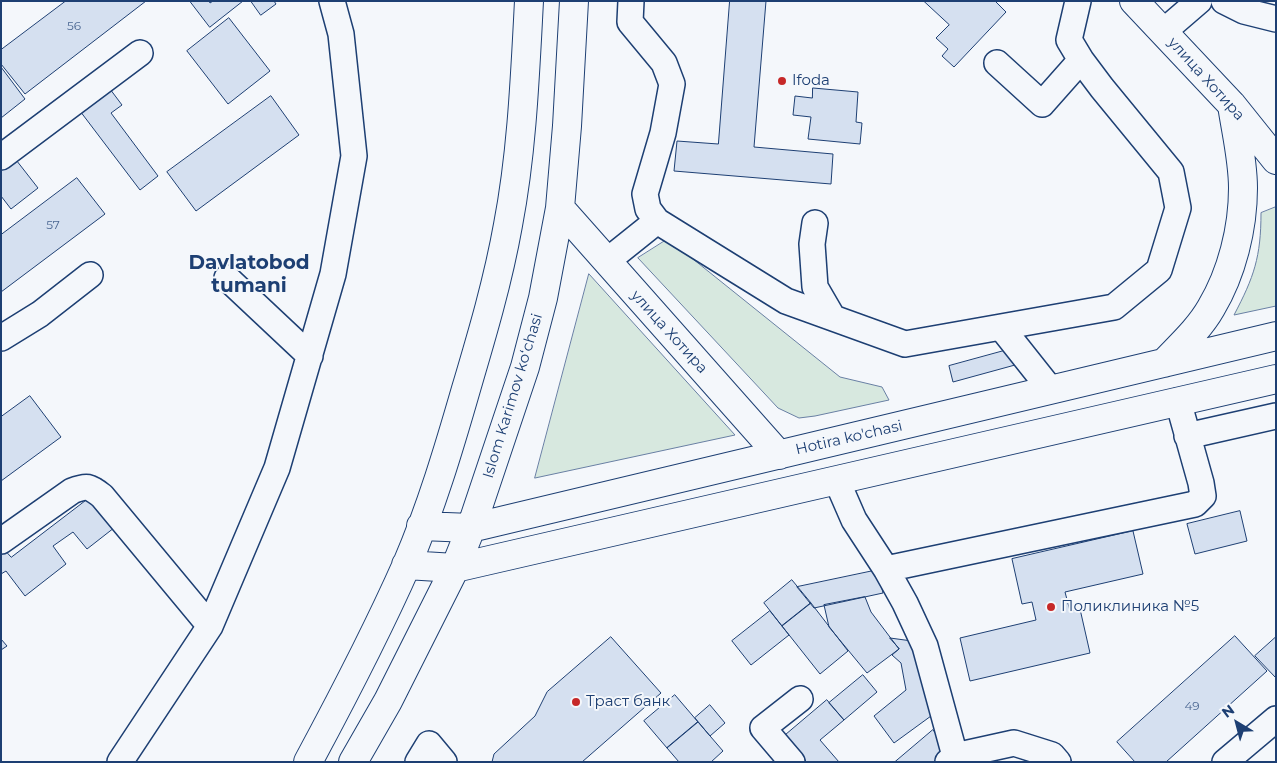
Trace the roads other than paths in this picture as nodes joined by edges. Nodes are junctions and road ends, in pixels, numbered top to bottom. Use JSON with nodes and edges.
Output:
{"nodes":[{"id":1,"x":332,"y":1,"type":"edge"},
{"id":2,"x":529,"y":1,"type":"edge"},
{"id":3,"x":574,"y":1,"type":"edge"},
{"id":4,"x":630,"y":1,"type":"edge"},
{"id":5,"x":1078,"y":1,"type":"edge"},
{"id":6,"x":1134,"y":1,"type":"edge"},
{"id":7,"x":1199,"y":1,"type":"edge"},
{"id":8,"x":1224,"y":1,"type":"edge"},
{"id":9,"x":1276,"y":20,"type":"edge"},
{"id":10,"x":1163,"y":32,"type":"junction"},
{"id":11,"x":140,"y":52,"type":"dead end"},
{"id":12,"x":1081,"y":60,"type":"junction"},
{"id":13,"x":997,"y":63,"type":"dead end"},
{"id":14,"x":1232,"y":105,"type":"junction"},
{"id":15,"x":1274,"y":153,"type":"edge"},
{"id":16,"x":1,"y":157,"type":"edge"},
{"id":17,"x":560,"y":208,"type":"junction"},
{"id":18,"x":657,"y":221,"type":"junction"},
{"id":19,"x":815,"y":223,"type":"dead end"},
{"id":20,"x":607,"y":262,"type":"junction"},
{"id":21,"x":90,"y":275,"type":"dead end"},
{"id":22,"x":227,"y":278,"type":"dead end"},
{"id":23,"x":833,"y":318,"type":"junction"},
{"id":24,"x":1001,"y":327,"type":"junction"},
{"id":25,"x":1276,"y":336,"type":"edge"},
{"id":26,"x":1,"y":338,"type":"edge"},
{"id":27,"x":310,"y":356,"type":"junction"},
{"id":28,"x":1164,"y":363,"type":"junction"},
{"id":29,"x":1276,"y":378,"type":"edge"},
{"id":30,"x":1052,"y":390,"type":"junction"},
{"id":31,"x":1178,"y":401,"type":"junction"},
{"id":32,"x":1276,"y":416,"type":"edge"},
{"id":33,"x":1188,"y":436,"type":"junction"},
{"id":34,"x":779,"y":455,"type":"junction"},
{"id":35,"x":837,"y":481,"type":"junction"},
{"id":36,"x":421,"y":526,"type":"junction"},
{"id":37,"x":471,"y":528,"type":"junction"},
{"id":38,"x":1,"y":542,"type":"edge"},
{"id":39,"x":406,"y":565,"type":"junction"},
{"id":40,"x":455,"y":568,"type":"junction"},
{"id":41,"x":886,"y":569,"type":"junction"},
{"id":42,"x":210,"y":626,"type":"junction"},
{"id":43,"x":800,"y":699,"type":"dead end"},
{"id":44,"x":1276,"y":719,"type":"edge"},
{"id":45,"x":952,"y":759,"type":"edge"},
{"id":46,"x":120,"y":762,"type":"edge"},
{"id":47,"x":308,"y":762,"type":"edge"},
{"id":48,"x":353,"y":762,"type":"edge"},
{"id":49,"x":418,"y":762,"type":"edge"},
{"id":50,"x":444,"y":762,"type":"edge"},
{"id":51,"x":792,"y":762,"type":"edge"},
{"id":52,"x":1058,"y":762,"type":"edge"},
{"id":53,"x":1225,"y":762,"type":"edge"}],
"edges":[{"from":1,"to":27,"type":"street"},
{"from":2,"to":36,"type":"main road"},
{"from":3,"to":17,"type":"main road","name":"Islom Karimov koʻchasi"},
{"from":4,"to":18,"type":"street"},
{"from":5,"to":12,"type":"street"},
{"from":6,"to":10,"type":"main road","name":"улица Хотира"},
{"from":7,"to":10,"type":"street"},
{"from":8,"to":9,"type":"street"},
{"from":10,"to":14,"type":"main road","name":"улица Хотира"},
{"from":11,"to":16,"type":"street"},
{"from":12,"to":13,"type":"street"},
{"from":12,"to":24,"type":"street"},
{"from":14,"to":15,"type":"main road","name":"улица Хотира"},
{"from":14,"to":28,"type":"main road"},
{"from":17,"to":20,"type":"main road","name":"улица Хотира"},
{"from":17,"to":37,"type":"main road","name":"Islom Karimov koʻchasi"},
{"from":18,"to":20,"type":"street"},
{"from":18,"to":23,"type":"street"},
{"from":19,"to":23,"type":"street"},
{"from":20,"to":34,"type":"main road","name":"улица Хотира"},
{"from":21,"to":26,"type":"street"},
{"from":22,"to":27,"type":"street"},
{"from":23,"to":24,"type":"street"},
{"from":24,"to":30,"type":"street"},
{"from":25,"to":28,"type":"main road","name":"Hotira ko'chasi"},
{"from":27,"to":42,"type":"street"},
{"from":28,"to":30,"type":"main road","name":"Hotira ko'chasi"},
{"from":29,"to":31,"type":"main road"},
{"from":30,"to":34,"type":"main road","name":"Hotira ko'chasi"},
{"from":31,"to":33,"type":"street"},
{"from":31,"to":35,"type":"main road"},
{"from":32,"to":33,"type":"street"},
{"from":33,"to":41,"type":"street"},
{"from":34,"to":37,"type":"main road","name":"Hotira ko'chasi"},
{"from":35,"to":40,"type":"main road"},
{"from":35,"to":41,"type":"street"},
{"from":36,"to":37,"type":"main road","name":"Hotira ko'chasi"},
{"from":36,"to":39,"type":"main road"},
{"from":37,"to":40,"type":"main road","name":"Islom Karimov koʻchasi"},
{"from":38,"to":42,"type":"street"},
{"from":39,"to":40,"type":"main road"},
{"from":39,"to":47,"type":"main road"},
{"from":40,"to":48,"type":"main road","name":"Islom Karimov koʻchasi"},
{"from":41,"to":45,"type":"street"},
{"from":42,"to":46,"type":"street"},
{"from":43,"to":51,"type":"street"},
{"from":44,"to":53,"type":"street"},
{"from":45,"to":52,"type":"street"},
{"from":49,"to":50,"type":"street"}]}
